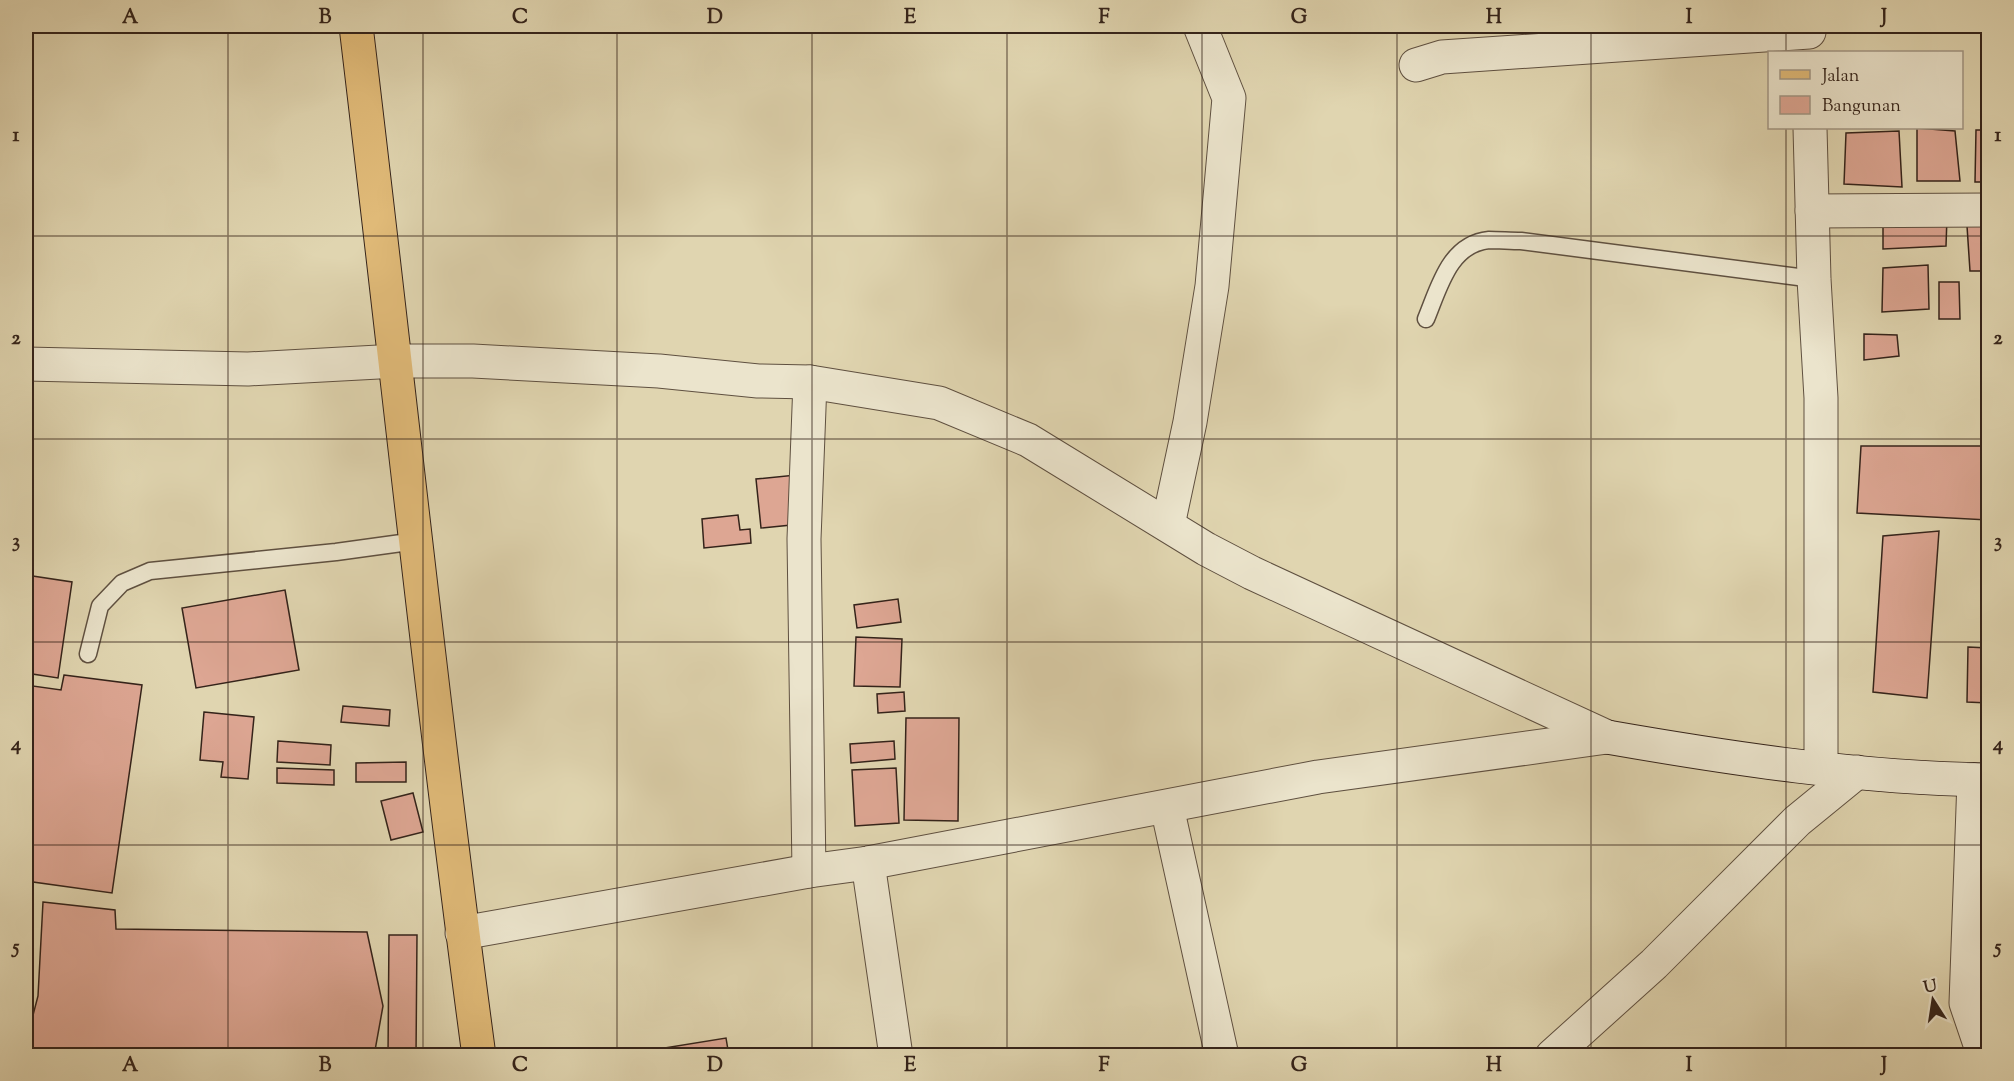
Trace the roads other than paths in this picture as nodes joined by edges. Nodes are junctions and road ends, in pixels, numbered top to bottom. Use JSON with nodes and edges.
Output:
{"nodes":[{"id":1,"x":356,"y":26,"type":"edge"},
{"id":2,"x":1200,"y":26,"type":"edge"},
{"id":3,"x":1809,"y":37,"type":"edge"},
{"id":4,"x":1416,"y":65,"type":"dead end"},
{"id":5,"x":1810,"y":129,"type":"edge"},
{"id":6,"x":1989,"y":210,"type":"edge"},
{"id":7,"x":1812,"y":211,"type":"junction"},
{"id":8,"x":1814,"y":279,"type":"junction"},
{"id":9,"x":1426,"y":319,"type":"dead end"},
{"id":10,"x":397,"y":361,"type":"junction"},
{"id":11,"x":26,"y":364,"type":"edge"},
{"id":12,"x":810,"y":382,"type":"junction"},
{"id":13,"x":1168,"y":525,"type":"junction"},
{"id":14,"x":416,"y":541,"type":"junction"},
{"id":15,"x":88,"y":654,"type":"dead end"},
{"id":16,"x":1607,"y":737,"type":"junction"},
{"id":17,"x":1821,"y":768,"type":"junction"},
{"id":18,"x":1857,"y":772,"type":"junction"},
{"id":19,"x":1981,"y":780,"type":"edge"},
{"id":20,"x":1167,"y":807,"type":"junction"},
{"id":21,"x":868,"y":863,"type":"junction"},
{"id":22,"x":809,"y":871,"type":"junction"},
{"id":23,"x":462,"y":933,"type":"junction"},
{"id":24,"x":479,"y":1056,"type":"edge"},
{"id":25,"x":896,"y":1056,"type":"edge"},
{"id":26,"x":1222,"y":1056,"type":"edge"},
{"id":27,"x":1552,"y":1056,"type":"edge"},
{"id":28,"x":1984,"y":1056,"type":"edge"}],
"edges":[{"from":1,"to":10,"type":"main road"},
{"from":2,"to":13,"type":"street"},
{"from":3,"to":4,"type":"street"},
{"from":5,"to":7,"type":"street"},
{"from":6,"to":7,"type":"street"},
{"from":7,"to":8,"type":"street"},
{"from":8,"to":9,"type":"lane"},
{"from":8,"to":17,"type":"street"},
{"from":10,"to":11,"type":"street"},
{"from":10,"to":12,"type":"street"},
{"from":10,"to":14,"type":"main road"},
{"from":12,"to":13,"type":"street"},
{"from":12,"to":22,"type":"street"},
{"from":13,"to":16,"type":"street"},
{"from":14,"to":15,"type":"lane"},
{"from":14,"to":23,"type":"main road"},
{"from":16,"to":17,"type":"street"},
{"from":16,"to":20,"type":"street"},
{"from":17,"to":18,"type":"street"},
{"from":18,"to":19,"type":"street"},
{"from":18,"to":27,"type":"street"},
{"from":19,"to":28,"type":"street"},
{"from":20,"to":21,"type":"street"},
{"from":20,"to":26,"type":"street"},
{"from":21,"to":22,"type":"street"},
{"from":21,"to":25,"type":"street"},
{"from":22,"to":23,"type":"street"},
{"from":23,"to":24,"type":"main road"}]}
